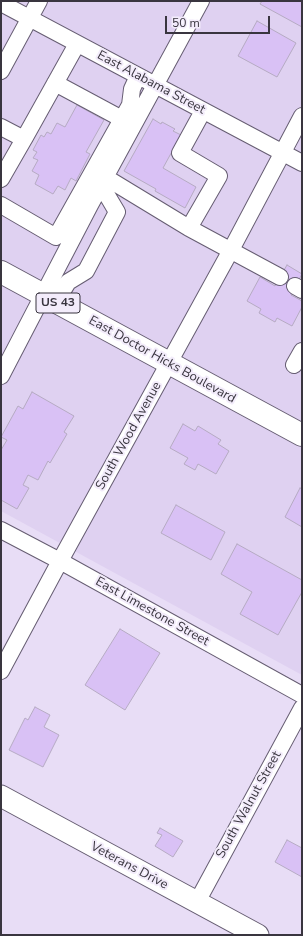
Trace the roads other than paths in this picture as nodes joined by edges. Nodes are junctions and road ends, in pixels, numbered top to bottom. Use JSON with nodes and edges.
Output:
{"nodes":[{"id":1,"x":39,"y":1,"type":"edge"},
{"id":2,"x":201,"y":1,"type":"edge"},
{"id":3,"x":1,"y":4,"type":"edge"},
{"id":4,"x":29,"y":19,"type":"junction"},
{"id":5,"x":77,"y":44,"type":"junction"},
{"id":6,"x":1,"y":71,"type":"edge"},
{"id":7,"x":138,"y":76,"type":"junction"},
{"id":8,"x":55,"y":83,"type":"junction"},
{"id":9,"x":156,"y":85,"type":"junction"},
{"id":10,"x":203,"y":111,"type":"junction"},
{"id":11,"x":302,"y":116,"type":"edge"},
{"id":12,"x":122,"y":119,"type":"junction"},
{"id":13,"x":1,"y":127,"type":"edge"},
{"id":14,"x":24,"y":139,"type":"junction"},
{"id":15,"x":283,"y":152,"type":"junction"},
{"id":16,"x":302,"y":163,"type":"edge"},
{"id":17,"x":1,"y":179,"type":"edge"},
{"id":18,"x":103,"y":181,"type":"junction"},
{"id":19,"x":1,"y":205,"type":"edge"},
{"id":20,"x":189,"y":228,"type":"junction"},
{"id":21,"x":231,"y":250,"type":"junction"},
{"id":22,"x":1,"y":272,"type":"edge"},
{"id":23,"x":280,"y":277,"type":"dead end"},
{"id":24,"x":50,"y":299,"type":"junction"},
{"id":25,"x":169,"y":363,"type":"junction"},
{"id":26,"x":1,"y":376,"type":"edge"},
{"id":27,"x":302,"y":435,"type":"edge"},
{"id":28,"x":1,"y":530,"type":"edge"},
{"id":29,"x":60,"y":561,"type":"junction"},
{"id":30,"x":1,"y":671,"type":"edge"},
{"id":31,"x":302,"y":695,"type":"edge"},
{"id":32,"x":302,"y":708,"type":"edge"},
{"id":33,"x":1,"y":796,"type":"edge"},
{"id":34,"x":197,"y":902,"type":"junction"},
{"id":35,"x":258,"y":935,"type":"edge"}],
"edges":[{"from":1,"to":4,"type":"street"},
{"from":2,"to":9,"type":"street"},
{"from":3,"to":4,"type":"street","name":"East Alabama Street"},
{"from":4,"to":5,"type":"street","name":"East Alabama Street"},
{"from":4,"to":6,"type":"street"},
{"from":5,"to":7,"type":"street","name":"East Alabama Street"},
{"from":5,"to":8,"type":"street"},
{"from":7,"to":9,"type":"street","name":"East Alabama Street"},
{"from":7,"to":12,"type":"street"},
{"from":8,"to":12,"type":"street"},
{"from":8,"to":14,"type":"street"},
{"from":9,"to":10,"type":"street","name":"East Alabama Street"},
{"from":9,"to":18,"type":"street"},
{"from":10,"to":15,"type":"street","name":"East Alabama Street"},
{"from":10,"to":20,"type":"street"},
{"from":11,"to":15,"type":"street","name":"South Wood Avenue"},
{"from":12,"to":19,"type":"street"},
{"from":13,"to":14,"type":"street"},
{"from":14,"to":17,"type":"street"},
{"from":15,"to":16,"type":"street","name":"East Alabama Street"},
{"from":15,"to":21,"type":"street","name":"South Wood Avenue"},
{"from":18,"to":20,"type":"street"},
{"from":18,"to":24,"type":"street"},
{"from":18,"to":24,"type":"street"},
{"from":20,"to":21,"type":"street"},
{"from":21,"to":23,"type":"street"},
{"from":21,"to":25,"type":"street","name":"South Wood Avenue"},
{"from":22,"to":24,"type":"highway","name":"East Doctor Hicks Boulevard","number":"US 43"},
{"from":24,"to":25,"type":"highway","name":"East Doctor Hicks Boulevard","number":"US 43"},
{"from":24,"to":26,"type":"street"},
{"from":25,"to":27,"type":"highway","name":"East Doctor Hicks Boulevard","number":"US 43"},
{"from":25,"to":29,"type":"street","name":"South Wood Avenue"},
{"from":28,"to":29,"type":"street","name":"East Limestone Street"},
{"from":29,"to":30,"type":"street","name":"South Wood Avenue"},
{"from":29,"to":31,"type":"street","name":"East Limestone Street"},
{"from":32,"to":34,"type":"street","name":"South Walnut Street"},
{"from":33,"to":34,"type":"main road","name":"Veterans Drive"},
{"from":34,"to":35,"type":"main road","name":"Veterans Drive"}]}
